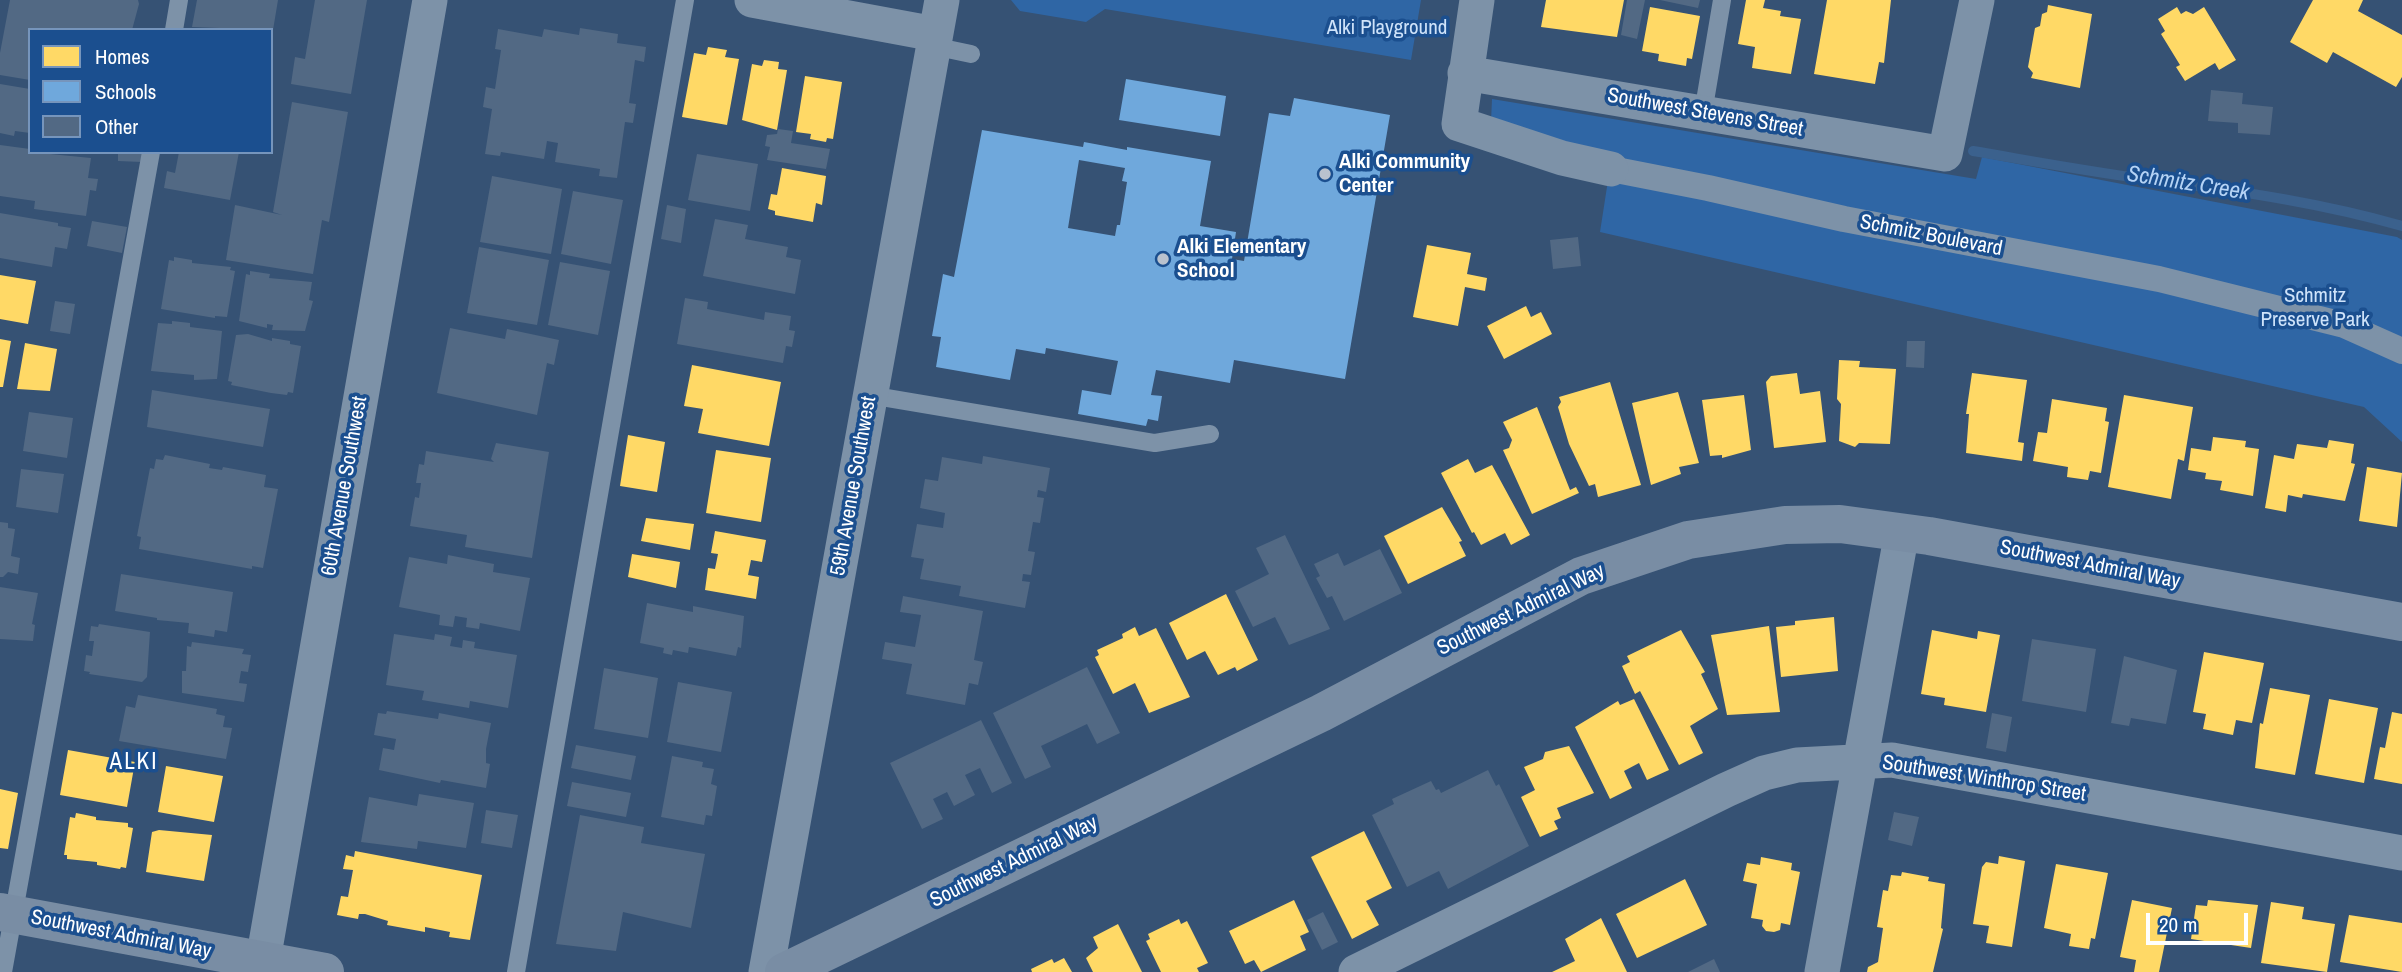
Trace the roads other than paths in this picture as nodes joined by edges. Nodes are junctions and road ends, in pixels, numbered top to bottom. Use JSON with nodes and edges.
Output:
{"nodes":[{"id":1,"x":179,"y":0,"type":"edge"},
{"id":2,"x":430,"y":0,"type":"edge"},
{"id":3,"x":685,"y":0,"type":"edge"},
{"id":4,"x":752,"y":0,"type":"edge"},
{"id":5,"x":942,"y":0,"type":"edge"},
{"id":6,"x":1477,"y":0,"type":"edge"},
{"id":7,"x":1722,"y":0,"type":"edge"},
{"id":8,"x":1979,"y":3,"type":"edge"},
{"id":9,"x":174,"y":28,"type":"edge"},
{"id":10,"x":934,"y":40,"type":"junction"},
{"id":11,"x":971,"y":54,"type":"dead end"},
{"id":12,"x":1465,"y":73,"type":"junction"},
{"id":13,"x":1703,"y":113,"type":"junction"},
{"id":14,"x":152,"y":154,"type":"edge"},
{"id":15,"x":1611,"y":169,"type":"joint"},
{"id":16,"x":2402,"y":351,"type":"edge"},
{"id":17,"x":870,"y":395,"type":"junction"},
{"id":18,"x":1210,"y":434,"type":"dead end"},
{"id":19,"x":1902,"y":532,"type":"junction"},
{"id":20,"x":2402,"y":622,"type":"edge"},
{"id":21,"x":1860,"y":762,"type":"junction"},
{"id":22,"x":2402,"y":853,"type":"edge"},
{"id":23,"x":6,"y":913,"type":"edge"},
{"id":24,"x":262,"y":967,"type":"edge"},
{"id":25,"x":1817,"y":969,"type":"edge"},
{"id":26,"x":3,"y":972,"type":"edge"},
{"id":27,"x":325,"y":972,"type":"edge"},
{"id":28,"x":516,"y":972,"type":"edge"},
{"id":29,"x":766,"y":972,"type":"edge"},
{"id":30,"x":784,"y":972,"type":"edge"},
{"id":31,"x":1356,"y":972,"type":"edge"}],
"edges":[{"from":1,"to":9,"type":"lane"},
{"from":2,"to":24,"type":"street","name":"60th Avenue Southwest"},
{"from":3,"to":28,"type":"lane"},
{"from":4,"to":10,"type":"street"},
{"from":5,"to":10,"type":"street","name":"59th Avenue Southwest"},
{"from":6,"to":12,"type":"street"},
{"from":7,"to":13,"type":"lane"},
{"from":8,"to":13,"type":"street","name":"Southwest Stevens Street"},
{"from":10,"to":11,"type":"lane"},
{"from":10,"to":17,"type":"street","name":"59th Avenue Southwest"},
{"from":12,"to":13,"type":"street","name":"Southwest Stevens Street"},
{"from":12,"to":15,"type":"street","name":"Schmitz Boulevard"},
{"from":14,"to":23,"type":"lane"},
{"from":15,"to":16,"type":"street","name":"Schmitz Boulevard"},
{"from":17,"to":18,"type":"lane"},
{"from":17,"to":29,"type":"street","name":"59th Avenue Southwest"},
{"from":19,"to":20,"type":"main road","name":"Southwest Admiral Way"},
{"from":19,"to":21,"type":"street"},
{"from":19,"to":30,"type":"main road","name":"Southwest Admiral Way"},
{"from":21,"to":22,"type":"street","name":"Southwest Winthrop Street"},
{"from":21,"to":25,"type":"street"},
{"from":21,"to":31,"type":"street","name":"Southwest Winthrop Street"},
{"from":23,"to":24,"type":"main road","name":"Southwest Admiral Way"},
{"from":23,"to":26,"type":"lane"},
{"from":24,"to":27,"type":"main road","name":"Southwest Admiral Way"}]}
